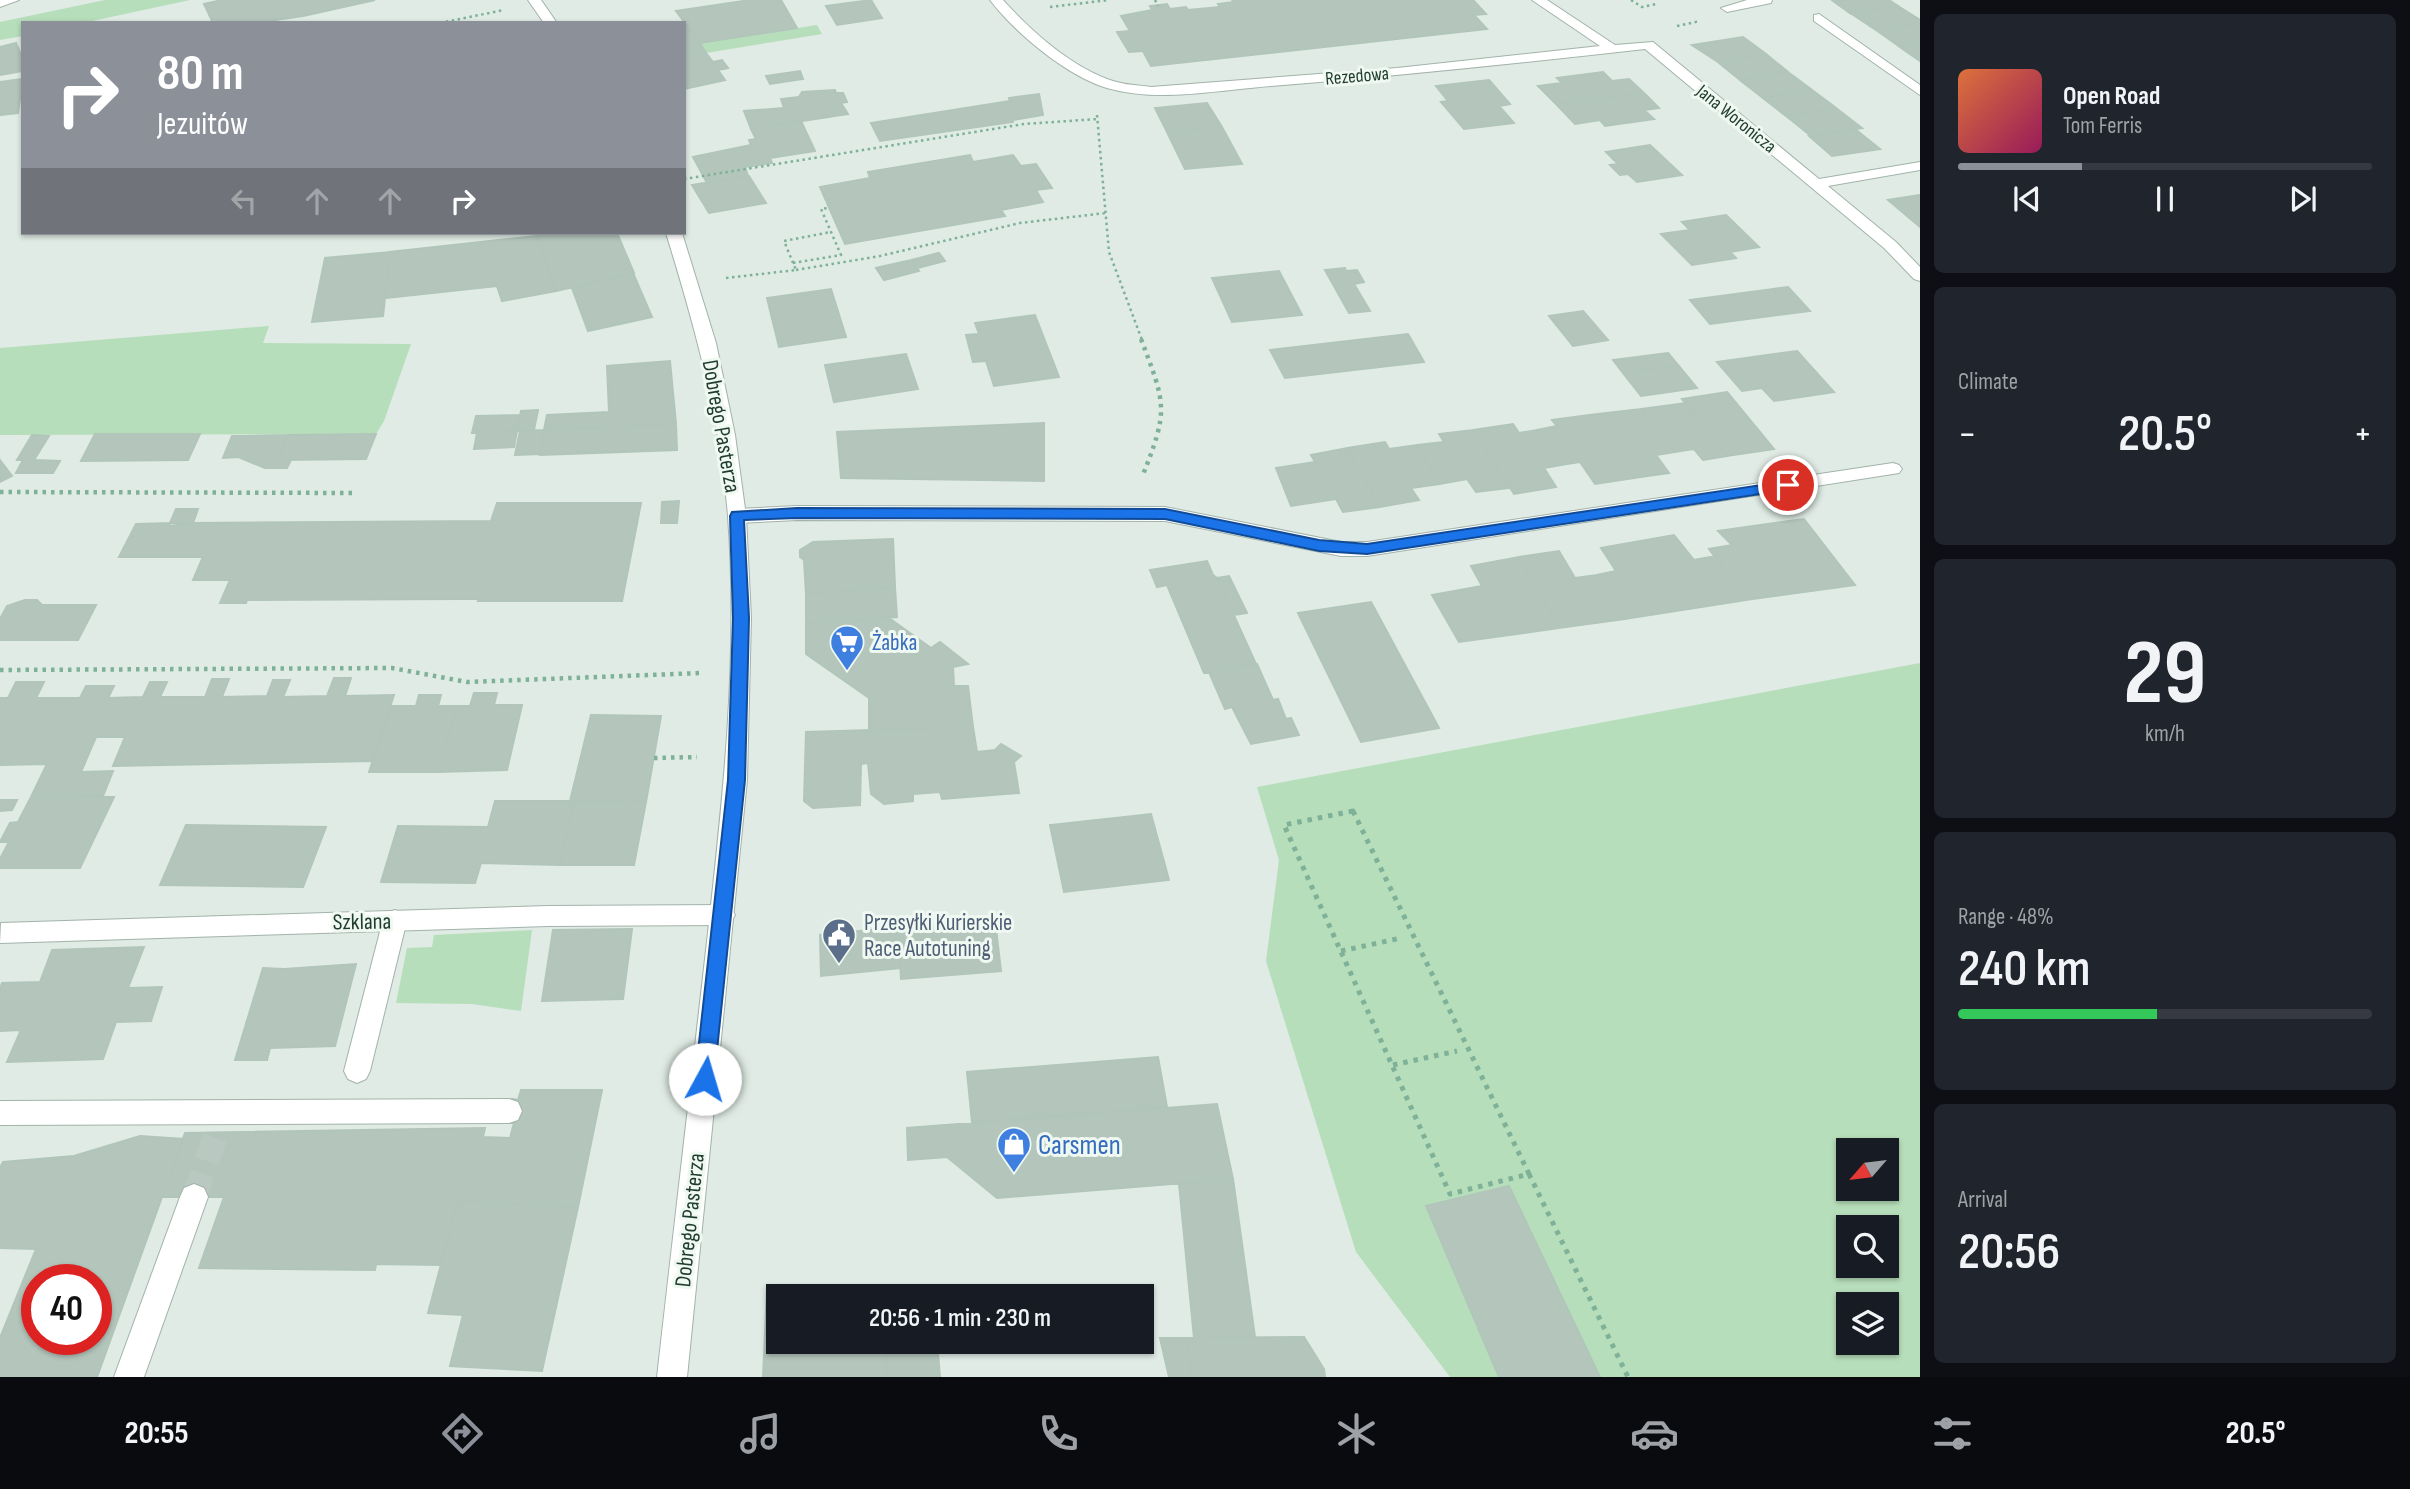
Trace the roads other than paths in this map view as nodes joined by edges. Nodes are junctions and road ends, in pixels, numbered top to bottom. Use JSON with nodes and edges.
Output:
{"nodes":[{"id":1,"x":13,"y":0,"type":"edge"},
{"id":2,"x":534,"y":0,"type":"edge"},
{"id":3,"x":996,"y":0,"type":"edge"},
{"id":4,"x":1538,"y":0,"type":"edge"},
{"id":5,"x":1766,"y":0,"type":"edge"},
{"id":6,"x":0,"y":3,"type":"edge"},
{"id":7,"x":1727,"y":8,"type":"dead end"},
{"id":8,"x":1819,"y":18,"type":"dead end"},
{"id":9,"x":550,"y":21,"type":"edge"},
{"id":10,"x":1612,"y":49,"type":"junction"},
{"id":11,"x":1920,"y":91,"type":"edge"},
{"id":12,"x":1920,"y":166,"type":"edge"},
{"id":13,"x":1817,"y":184,"type":"junction"},
{"id":14,"x":675,"y":235,"type":"edge"},
{"id":15,"x":1920,"y":275,"type":"edge"},
{"id":16,"x":1893,"y":469,"type":"dead end"},
{"id":17,"x":737,"y":516,"type":"junction"},
{"id":18,"x":723,"y":915,"type":"junction"},
{"id":19,"x":395,"y":920,"type":"junction"},
{"id":20,"x":1,"y":933,"type":"edge"},
{"id":21,"x":357,"y":1071,"type":"dead end"},
{"id":22,"x":509,"y":1111,"type":"dead end"},
{"id":23,"x":0,"y":1113,"type":"edge"},
{"id":24,"x":194,"y":1197,"type":"tunnel mouth"},
{"id":25,"x":130,"y":1377,"type":"edge"},
{"id":26,"x":672,"y":1377,"type":"edge"}],
"edges":[{"from":1,"to":6,"type":"street"},
{"from":2,"to":9,"type":"street"},
{"from":3,"to":10,"type":"street","name":"Rezedowa"},
{"from":4,"to":10,"type":"street"},
{"from":5,"to":7,"type":"street"},
{"from":8,"to":11,"type":"street"},
{"from":10,"to":13,"type":"street","name":"Jana Woronicza"},
{"from":12,"to":13,"type":"street"},
{"from":13,"to":15,"type":"street","name":"Jana Woronicza"},
{"from":14,"to":17,"type":"street","name":"Dobrego Pasterza"},
{"from":16,"to":17,"type":"street"},
{"from":17,"to":18,"type":"street","name":"Dobrego Pasterza"},
{"from":18,"to":19,"type":"street","name":"Szklana"},
{"from":18,"to":26,"type":"street","name":"Dobrego Pasterza"},
{"from":19,"to":20,"type":"street","name":"Szklana"},
{"from":19,"to":21,"type":"street"},
{"from":22,"to":23,"type":"street"},
{"from":24,"to":25,"type":"street"}]}
